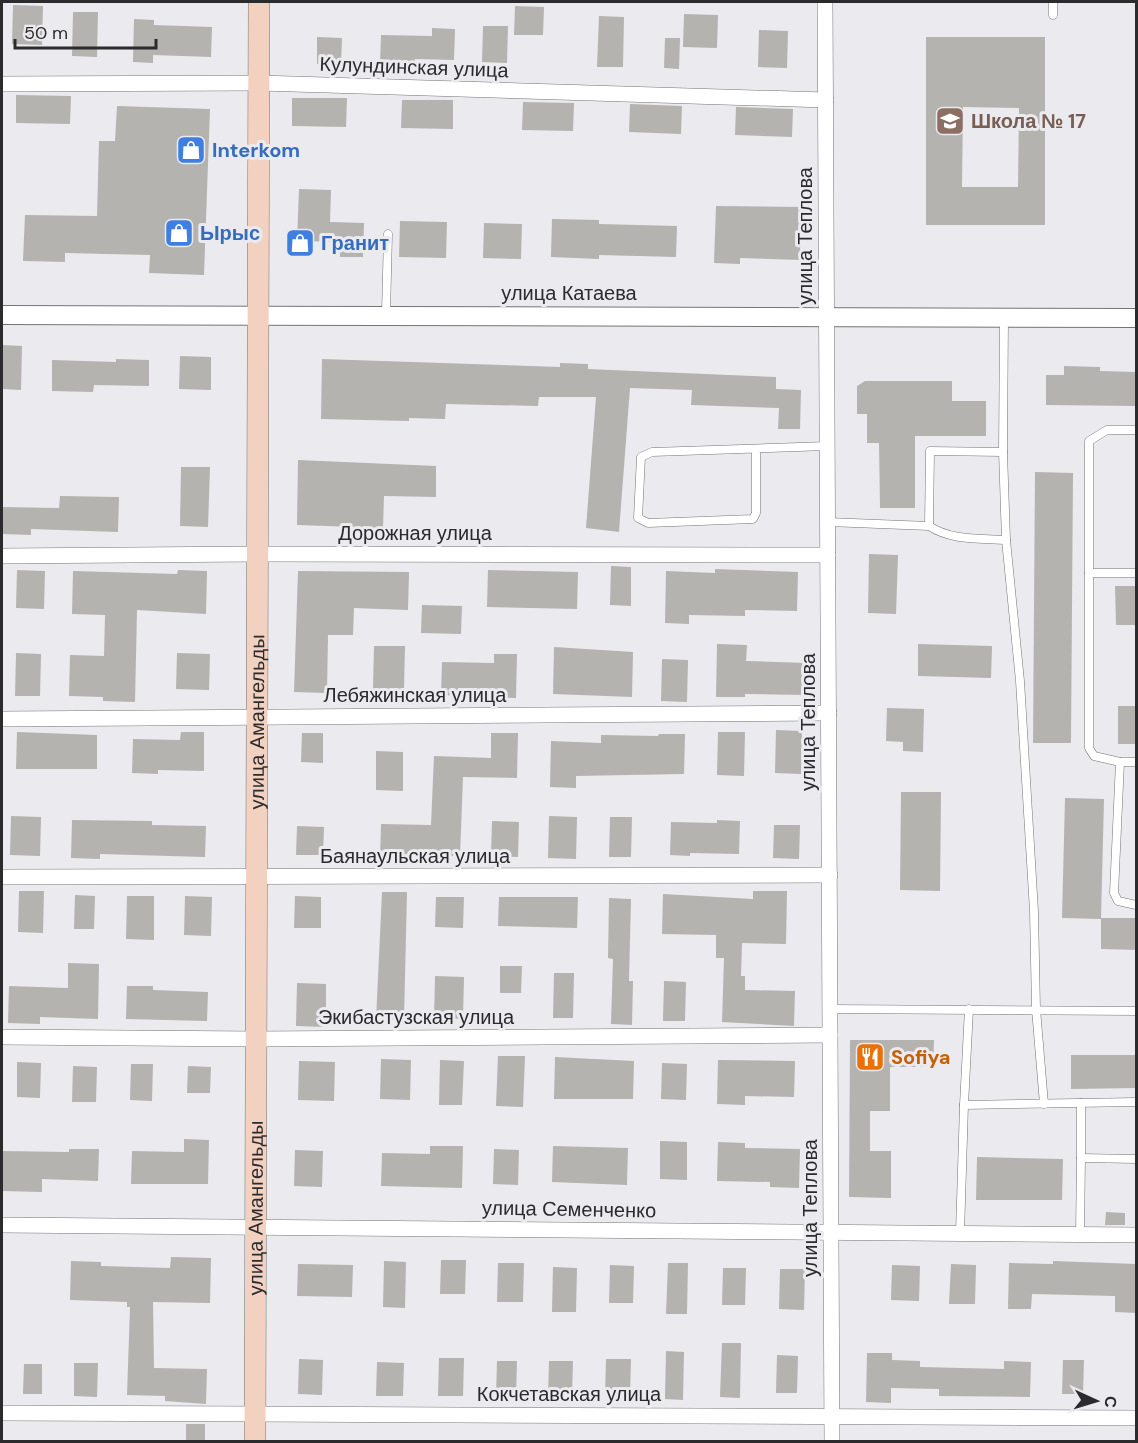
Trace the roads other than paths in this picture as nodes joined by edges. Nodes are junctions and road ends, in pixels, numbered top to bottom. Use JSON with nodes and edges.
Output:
{"nodes":[{"id":1,"x":260,"y":2,"type":"edge"},
{"id":2,"x":825,"y":2,"type":"edge"},
{"id":3,"x":1053,"y":2,"type":"edge"},
{"id":4,"x":1053,"y":15,"type":"dead end"},
{"id":5,"x":259,"y":83,"type":"junction"},
{"id":6,"x":2,"y":84,"type":"edge"},
{"id":7,"x":826,"y":100,"type":"junction"},
{"id":8,"x":388,"y":234,"type":"dead end"},
{"id":9,"x":258,"y":313,"type":"junction"},
{"id":10,"x":386,"y":314,"type":"junction"},
{"id":11,"x":2,"y":315,"type":"edge"},
{"id":12,"x":827,"y":317,"type":"junction"},
{"id":13,"x":1004,"y":318,"type":"junction"},
{"id":14,"x":1137,"y":318,"type":"edge"},
{"id":15,"x":1137,"y":430,"type":"edge"},
{"id":16,"x":827,"y":446,"type":"junction"},
{"id":17,"x":756,"y":449,"type":"junction"},
{"id":18,"x":1003,"y":452,"type":"junction"},
{"id":19,"x":828,"y":522,"type":"junction"},
{"id":20,"x":929,"y":526,"type":"junction"},
{"id":21,"x":1006,"y":540,"type":"junction"},
{"id":22,"x":258,"y":554,"type":"junction"},
{"id":23,"x":828,"y":555,"type":"junction"},
{"id":24,"x":2,"y":556,"type":"edge"},
{"id":25,"x":1089,"y":573,"type":"junction"},
{"id":26,"x":1137,"y":573,"type":"edge"},
{"id":27,"x":829,"y":713,"type":"junction"},
{"id":28,"x":257,"y":717,"type":"junction"},
{"id":29,"x":2,"y":719,"type":"edge"},
{"id":30,"x":1120,"y":762,"type":"junction"},
{"id":31,"x":1137,"y":762,"type":"edge"},
{"id":32,"x":830,"y":875,"type":"junction"},
{"id":33,"x":2,"y":876,"type":"edge"},
{"id":34,"x":257,"y":878,"type":"junction"},
{"id":35,"x":1137,"y":905,"type":"edge"},
{"id":36,"x":830,"y":1009,"type":"junction"},
{"id":37,"x":969,"y":1009,"type":"junction"},
{"id":38,"x":1036,"y":1009,"type":"junction"},
{"id":39,"x":1137,"y":1011,"type":"edge"},
{"id":40,"x":830,"y":1035,"type":"junction"},
{"id":41,"x":2,"y":1037,"type":"edge"},
{"id":42,"x":256,"y":1039,"type":"junction"},
{"id":43,"x":1137,"y":1102,"type":"edge"},
{"id":44,"x":1081,"y":1103,"type":"junction"},
{"id":45,"x":1044,"y":1104,"type":"junction"},
{"id":46,"x":964,"y":1105,"type":"junction"},
{"id":47,"x":1081,"y":1158,"type":"junction"},
{"id":48,"x":1137,"y":1159,"type":"edge"},
{"id":49,"x":2,"y":1225,"type":"edge"},
{"id":50,"x":255,"y":1227,"type":"junction"},
{"id":51,"x":831,"y":1232,"type":"junction"},
{"id":52,"x":960,"y":1233,"type":"junction"},
{"id":53,"x":1080,"y":1234,"type":"junction"},
{"id":54,"x":1137,"y":1234,"type":"edge"},
{"id":55,"x":2,"y":1413,"type":"edge"},
{"id":56,"x":255,"y":1413,"type":"junction"},
{"id":57,"x":832,"y":1416,"type":"junction"},
{"id":58,"x":1137,"y":1418,"type":"edge"},
{"id":59,"x":255,"y":1442,"type":"edge"},
{"id":60,"x":832,"y":1442,"type":"edge"}],
"edges":[{"from":1,"to":5,"type":"main road","name":"улица Амангельды"},
{"from":2,"to":7,"type":"street","name":"улица Теплова"},
{"from":3,"to":4,"type":"lane"},
{"from":5,"to":6,"type":"street","name":"Кулундинская улица"},
{"from":5,"to":7,"type":"street","name":"Кулундинская улица"},
{"from":5,"to":9,"type":"main road","name":"улица Амангельды"},
{"from":7,"to":12,"type":"street","name":"улица Теплова"},
{"from":8,"to":10,"type":"lane"},
{"from":9,"to":10,"type":"street","name":"улица Катаева"},
{"from":9,"to":11,"type":"street","name":"улица Катаева"},
{"from":9,"to":22,"type":"main road","name":"улица Амангельды"},
{"from":10,"to":12,"type":"street","name":"улица Катаева"},
{"from":12,"to":13,"type":"street","name":"улица Катаева"},
{"from":12,"to":16,"type":"street","name":"улица Теплова"},
{"from":13,"to":14,"type":"street","name":"улица Катаева"},
{"from":13,"to":18,"type":"lane"},
{"from":15,"to":25,"type":"lane"},
{"from":16,"to":17,"type":"lane"},
{"from":16,"to":19,"type":"street","name":"улица Теплова"},
{"from":17,"to":17,"type":"lane"},
{"from":18,"to":20,"type":"lane"},
{"from":18,"to":21,"type":"lane"},
{"from":19,"to":20,"type":"lane"},
{"from":19,"to":23,"type":"street","name":"улица Теплова"},
{"from":20,"to":21,"type":"lane"},
{"from":21,"to":38,"type":"lane"},
{"from":22,"to":23,"type":"street","name":"Дорожная улица"},
{"from":22,"to":24,"type":"street","name":"Дорожная улица"},
{"from":22,"to":28,"type":"main road","name":"улица Амангельды"},
{"from":23,"to":27,"type":"street","name":"улица Теплова"},
{"from":25,"to":26,"type":"lane"},
{"from":25,"to":30,"type":"lane"},
{"from":27,"to":28,"type":"street","name":"Лебяжинская улица"},
{"from":27,"to":32,"type":"street","name":"улица Теплова"},
{"from":28,"to":29,"type":"street","name":"Лебяжинская улица"},
{"from":28,"to":34,"type":"main road","name":"улица Амангельды"},
{"from":30,"to":31,"type":"lane"},
{"from":30,"to":35,"type":"lane"},
{"from":32,"to":34,"type":"street","name":"Баянаульская улица"},
{"from":32,"to":36,"type":"street","name":"улица Теплова"},
{"from":33,"to":34,"type":"street","name":"Баянаульская улица"},
{"from":34,"to":42,"type":"main road","name":"улица Амангельды"},
{"from":36,"to":37,"type":"lane"},
{"from":36,"to":40,"type":"street","name":"улица Теплова"},
{"from":37,"to":38,"type":"lane"},
{"from":37,"to":46,"type":"lane"},
{"from":38,"to":39,"type":"lane"},
{"from":38,"to":45,"type":"lane"},
{"from":40,"to":42,"type":"street","name":"Экибастузская улица"},
{"from":40,"to":51,"type":"street","name":"улица Теплова"},
{"from":41,"to":42,"type":"street","name":"Экибастузская улица"},
{"from":42,"to":50,"type":"main road","name":"улица Амангельды"},
{"from":43,"to":44,"type":"lane"},
{"from":44,"to":45,"type":"lane"},
{"from":44,"to":47,"type":"lane"},
{"from":45,"to":46,"type":"lane"},
{"from":46,"to":52,"type":"lane"},
{"from":47,"to":48,"type":"lane"},
{"from":47,"to":53,"type":"lane"},
{"from":49,"to":50,"type":"street","name":"улица Семенченко"},
{"from":50,"to":51,"type":"street","name":"улица Семенченко"},
{"from":50,"to":56,"type":"main road","name":"улица Амангельды"},
{"from":51,"to":52,"type":"street","name":"улица Семенченко"},
{"from":51,"to":57,"type":"street","name":"улица Теплова"},
{"from":52,"to":53,"type":"street","name":"улица Семенченко"},
{"from":53,"to":54,"type":"street","name":"улица Семенченко"},
{"from":55,"to":56,"type":"street","name":"Кокчетавская улица"},
{"from":56,"to":57,"type":"street","name":"Кокчетавская улица"},
{"from":56,"to":59,"type":"main road","name":"улица Амангельды"},
{"from":57,"to":58,"type":"street","name":"Кокчетавская улица"},
{"from":57,"to":60,"type":"street","name":"улица Теплова"}]}
